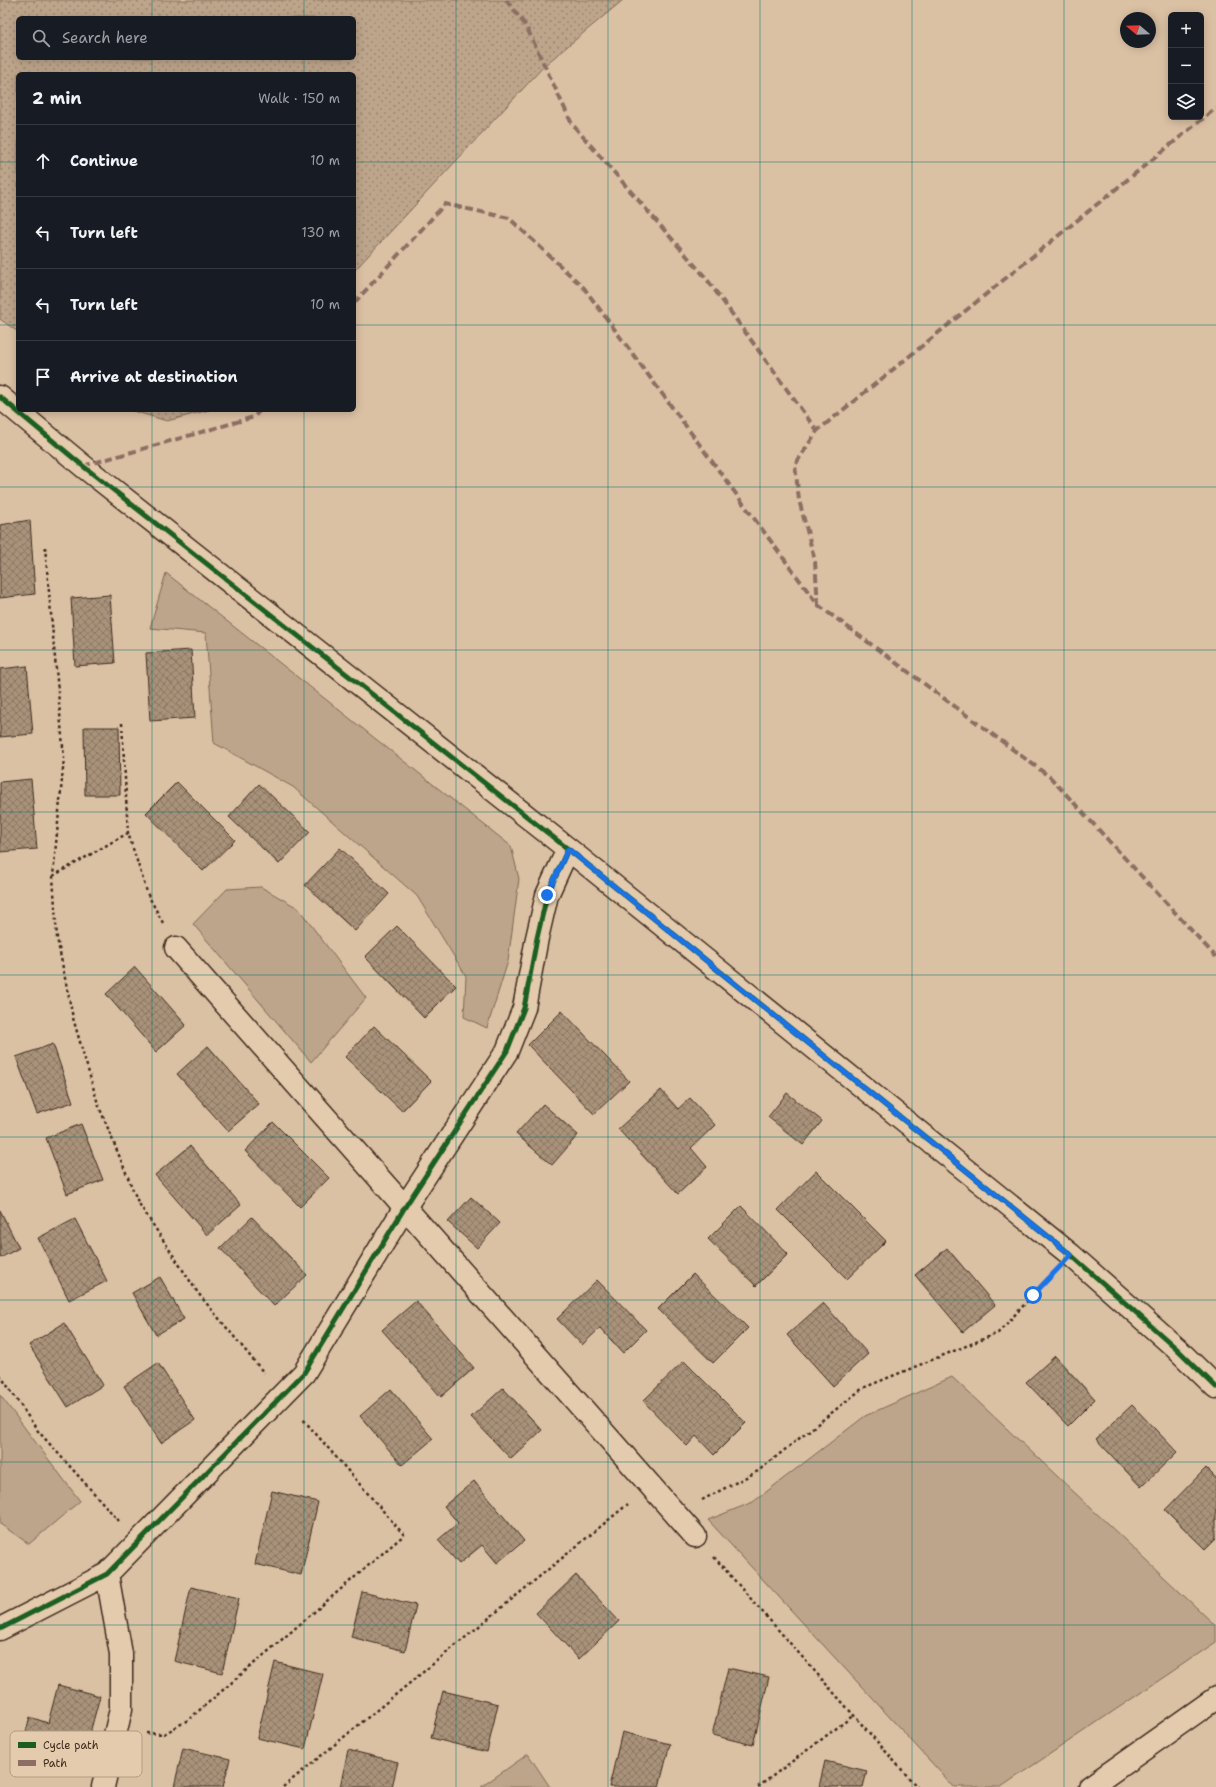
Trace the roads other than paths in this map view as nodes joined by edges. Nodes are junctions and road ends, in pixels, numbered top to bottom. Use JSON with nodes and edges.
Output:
{"nodes":[{"id":1,"x":0,"y":397,"type":"edge"},
{"id":2,"x":16,"y":410,"type":"edge"},
{"id":3,"x":18,"y":412,"type":"edge"},
{"id":4,"x":568,"y":849,"type":"junction"},
{"id":5,"x":176,"y":948,"type":"road end"},
{"id":6,"x":405,"y":1207,"type":"junction"},
{"id":7,"x":1216,"y":1387,"type":"edge"},
{"id":8,"x":695,"y":1536,"type":"road end"},
{"id":9,"x":107,"y":1574,"type":"junction"},
{"id":10,"x":0,"y":1629,"type":"edge"},
{"id":11,"x":1216,"y":1698,"type":"edge"},
{"id":12,"x":116,"y":1731,"type":"edge"},
{"id":13,"x":105,"y":1777,"type":"edge"},
{"id":14,"x":103,"y":1787,"type":"edge"},
{"id":15,"x":1090,"y":1787,"type":"edge"}],
"edges":[{"from":1,"to":2,"type":"street"},
{"from":3,"to":4,"type":"street"},
{"from":4,"to":6,"type":"street"},
{"from":4,"to":7,"type":"street"},
{"from":5,"to":6,"type":"street"},
{"from":6,"to":8,"type":"street"},
{"from":6,"to":9,"type":"street"},
{"from":9,"to":10,"type":"street"},
{"from":9,"to":12,"type":"street"},
{"from":11,"to":15,"type":"street"},
{"from":13,"to":14,"type":"street"}]}
